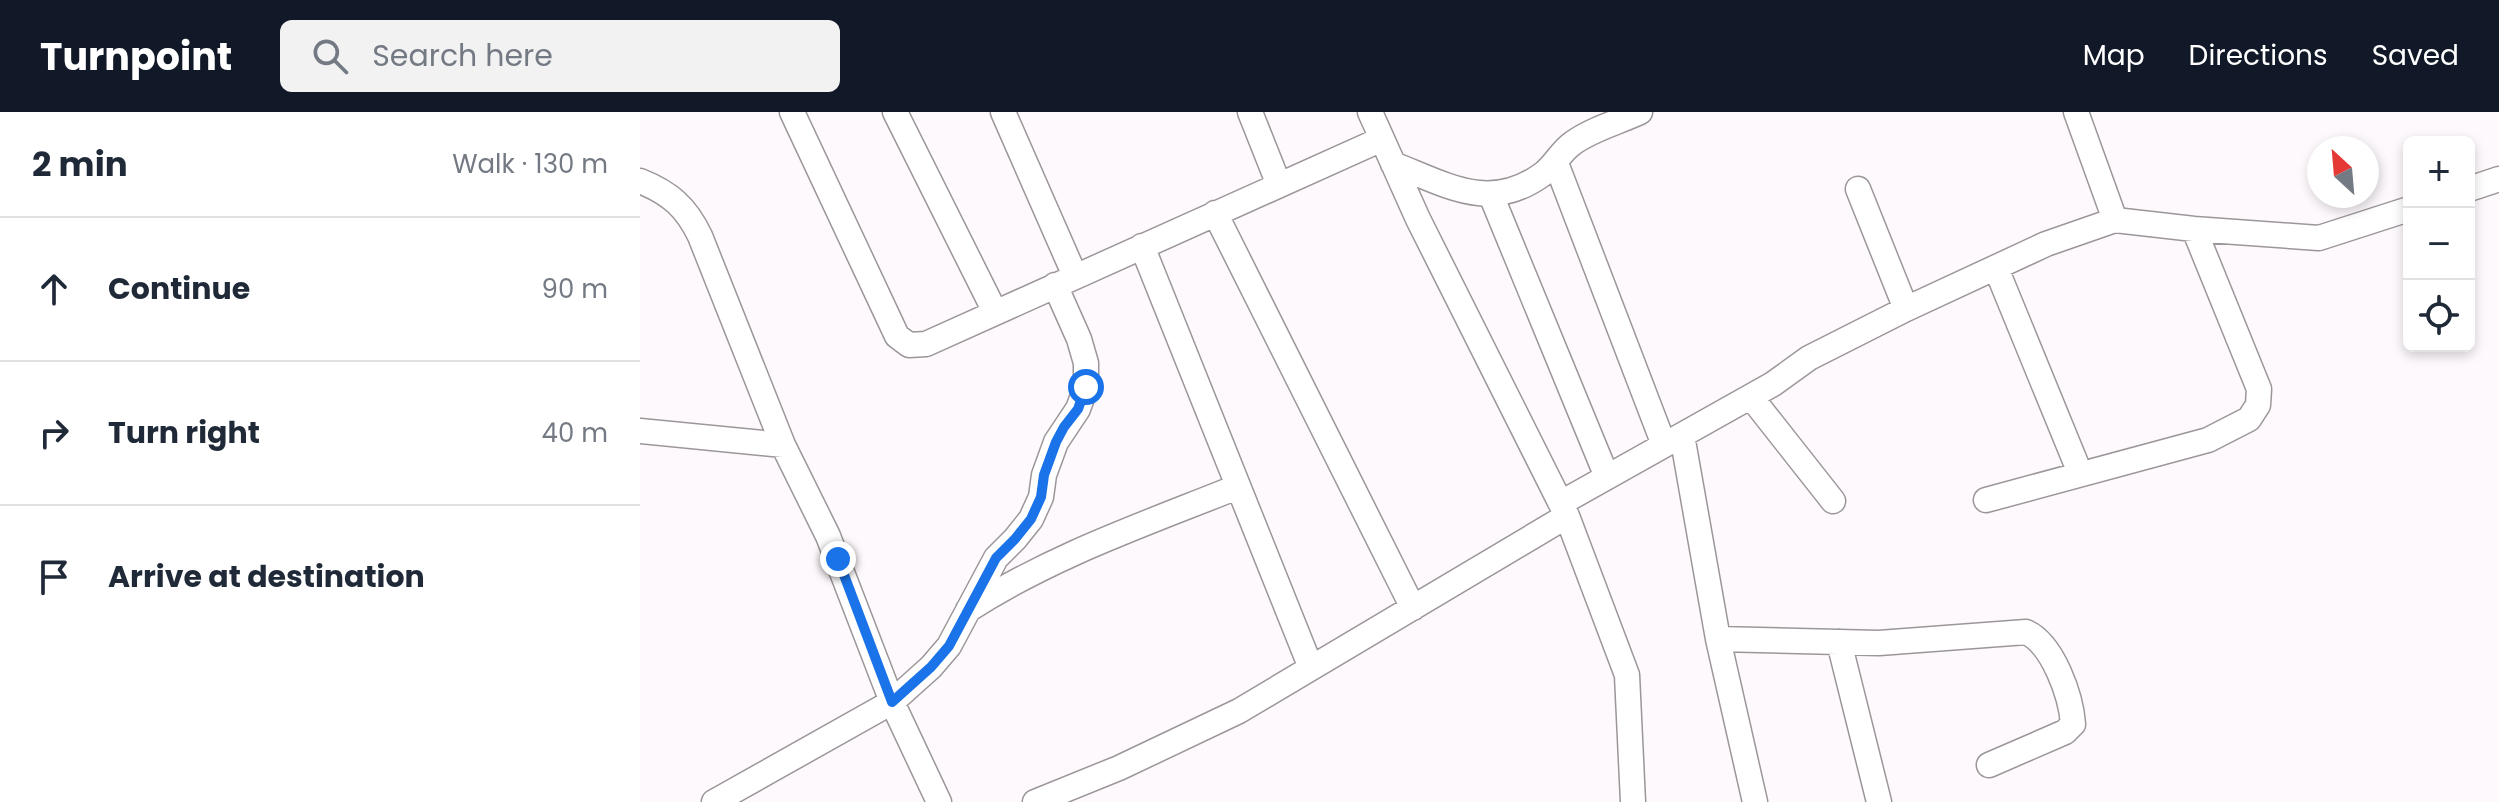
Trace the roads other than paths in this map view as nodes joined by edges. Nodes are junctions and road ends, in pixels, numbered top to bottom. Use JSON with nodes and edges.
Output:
{"nodes":[{"id":1,"x":792,"y":112,"type":"edge"},
{"id":2,"x":895,"y":112,"type":"edge"},
{"id":3,"x":1003,"y":112,"type":"edge"},
{"id":4,"x":1250,"y":112,"type":"edge"},
{"id":5,"x":1370,"y":112,"type":"edge"},
{"id":6,"x":1640,"y":112,"type":"edge"},
{"id":7,"x":2076,"y":112,"type":"edge"},
{"id":8,"x":1382,"y":139,"type":"junction"},
{"id":9,"x":1556,"y":163,"type":"junction"},
{"id":10,"x":1393,"y":164,"type":"junction"},
{"id":11,"x":2499,"y":179,"type":"edge"},
{"id":12,"x":640,"y":181,"type":"edge"},
{"id":13,"x":1279,"y":185,"type":"junction"},
{"id":14,"x":2475,"y":187,"type":"edge"},
{"id":15,"x":1858,"y":189,"type":"dead end"},
{"id":16,"x":1491,"y":195,"type":"junction"},
{"id":17,"x":2403,"y":211,"type":"edge"},
{"id":18,"x":1215,"y":213,"type":"junction"},
{"id":19,"x":2115,"y":220,"type":"junction"},
{"id":20,"x":2194,"y":229,"type":"junction"},
{"id":21,"x":1142,"y":246,"type":"junction"},
{"id":22,"x":1996,"y":268,"type":"junction"},
{"id":23,"x":1065,"y":281,"type":"junction"},
{"id":24,"x":1906,"y":309,"type":"junction"},
{"id":25,"x":995,"y":312,"type":"junction"},
{"id":26,"x":1751,"y":397,"type":"junction"},
{"id":27,"x":640,"y":431,"type":"edge"},
{"id":28,"x":1673,"y":440,"type":"junction"},
{"id":29,"x":783,"y":445,"type":"junction"},
{"id":30,"x":2080,"y":473,"type":"junction"},
{"id":31,"x":1607,"y":477,"type":"junction"},
{"id":32,"x":1237,"y":487,"type":"junction"},
{"id":33,"x":1986,"y":500,"type":"dead end"},
{"id":34,"x":1833,"y":501,"type":"dead end"},
{"id":35,"x":1564,"y":510,"type":"junction"},
{"id":36,"x":1413,"y":608,"type":"junction"},
{"id":37,"x":968,"y":610,"type":"junction"},
{"id":38,"x":1718,"y":639,"type":"junction"},
{"id":39,"x":1839,"y":642,"type":"junction"},
{"id":40,"x":1311,"y":668,"type":"junction"},
{"id":41,"x":892,"y":702,"type":"junction"},
{"id":42,"x":1989,"y":765,"type":"dead end"},
{"id":43,"x":714,"y":802,"type":"edge"},
{"id":44,"x":939,"y":802,"type":"edge"},
{"id":45,"x":1035,"y":802,"type":"edge"},
{"id":46,"x":1633,"y":802,"type":"edge"},
{"id":47,"x":1755,"y":802,"type":"edge"},
{"id":48,"x":1879,"y":802,"type":"edge"}],
"edges":[{"from":1,"to":25,"type":"street"},
{"from":2,"to":25,"type":"street"},
{"from":3,"to":23,"type":"street"},
{"from":4,"to":13,"type":"street"},
{"from":5,"to":8,"type":"street"},
{"from":6,"to":9,"type":"street"},
{"from":7,"to":19,"type":"street"},
{"from":8,"to":10,"type":"street"},
{"from":8,"to":13,"type":"street"},
{"from":9,"to":16,"type":"street"},
{"from":9,"to":28,"type":"street"},
{"from":10,"to":16,"type":"street"},
{"from":10,"to":35,"type":"street"},
{"from":11,"to":14,"type":"street"},
{"from":12,"to":29,"type":"street"},
{"from":13,"to":18,"type":"street"},
{"from":15,"to":24,"type":"street"},
{"from":16,"to":31,"type":"street"},
{"from":17,"to":20,"type":"street"},
{"from":18,"to":21,"type":"street"},
{"from":18,"to":36,"type":"street"},
{"from":19,"to":20,"type":"street"},
{"from":19,"to":22,"type":"street"},
{"from":20,"to":30,"type":"street"},
{"from":21,"to":23,"type":"street"},
{"from":21,"to":32,"type":"street"},
{"from":22,"to":24,"type":"street"},
{"from":22,"to":30,"type":"street"},
{"from":23,"to":25,"type":"street"},
{"from":23,"to":37,"type":"street"},
{"from":24,"to":26,"type":"street"},
{"from":26,"to":28,"type":"street"},
{"from":26,"to":34,"type":"street"},
{"from":27,"to":29,"type":"street"},
{"from":28,"to":31,"type":"street"},
{"from":28,"to":38,"type":"street"},
{"from":29,"to":41,"type":"street"},
{"from":30,"to":33,"type":"street"},
{"from":31,"to":35,"type":"street"},
{"from":32,"to":37,"type":"street"},
{"from":32,"to":40,"type":"street"},
{"from":35,"to":36,"type":"street"},
{"from":35,"to":46,"type":"street"},
{"from":36,"to":40,"type":"street"},
{"from":37,"to":41,"type":"street"},
{"from":38,"to":39,"type":"street"},
{"from":38,"to":47,"type":"street"},
{"from":39,"to":42,"type":"street"},
{"from":39,"to":48,"type":"street"},
{"from":40,"to":45,"type":"street"},
{"from":41,"to":43,"type":"street"},
{"from":41,"to":44,"type":"street"}]}
